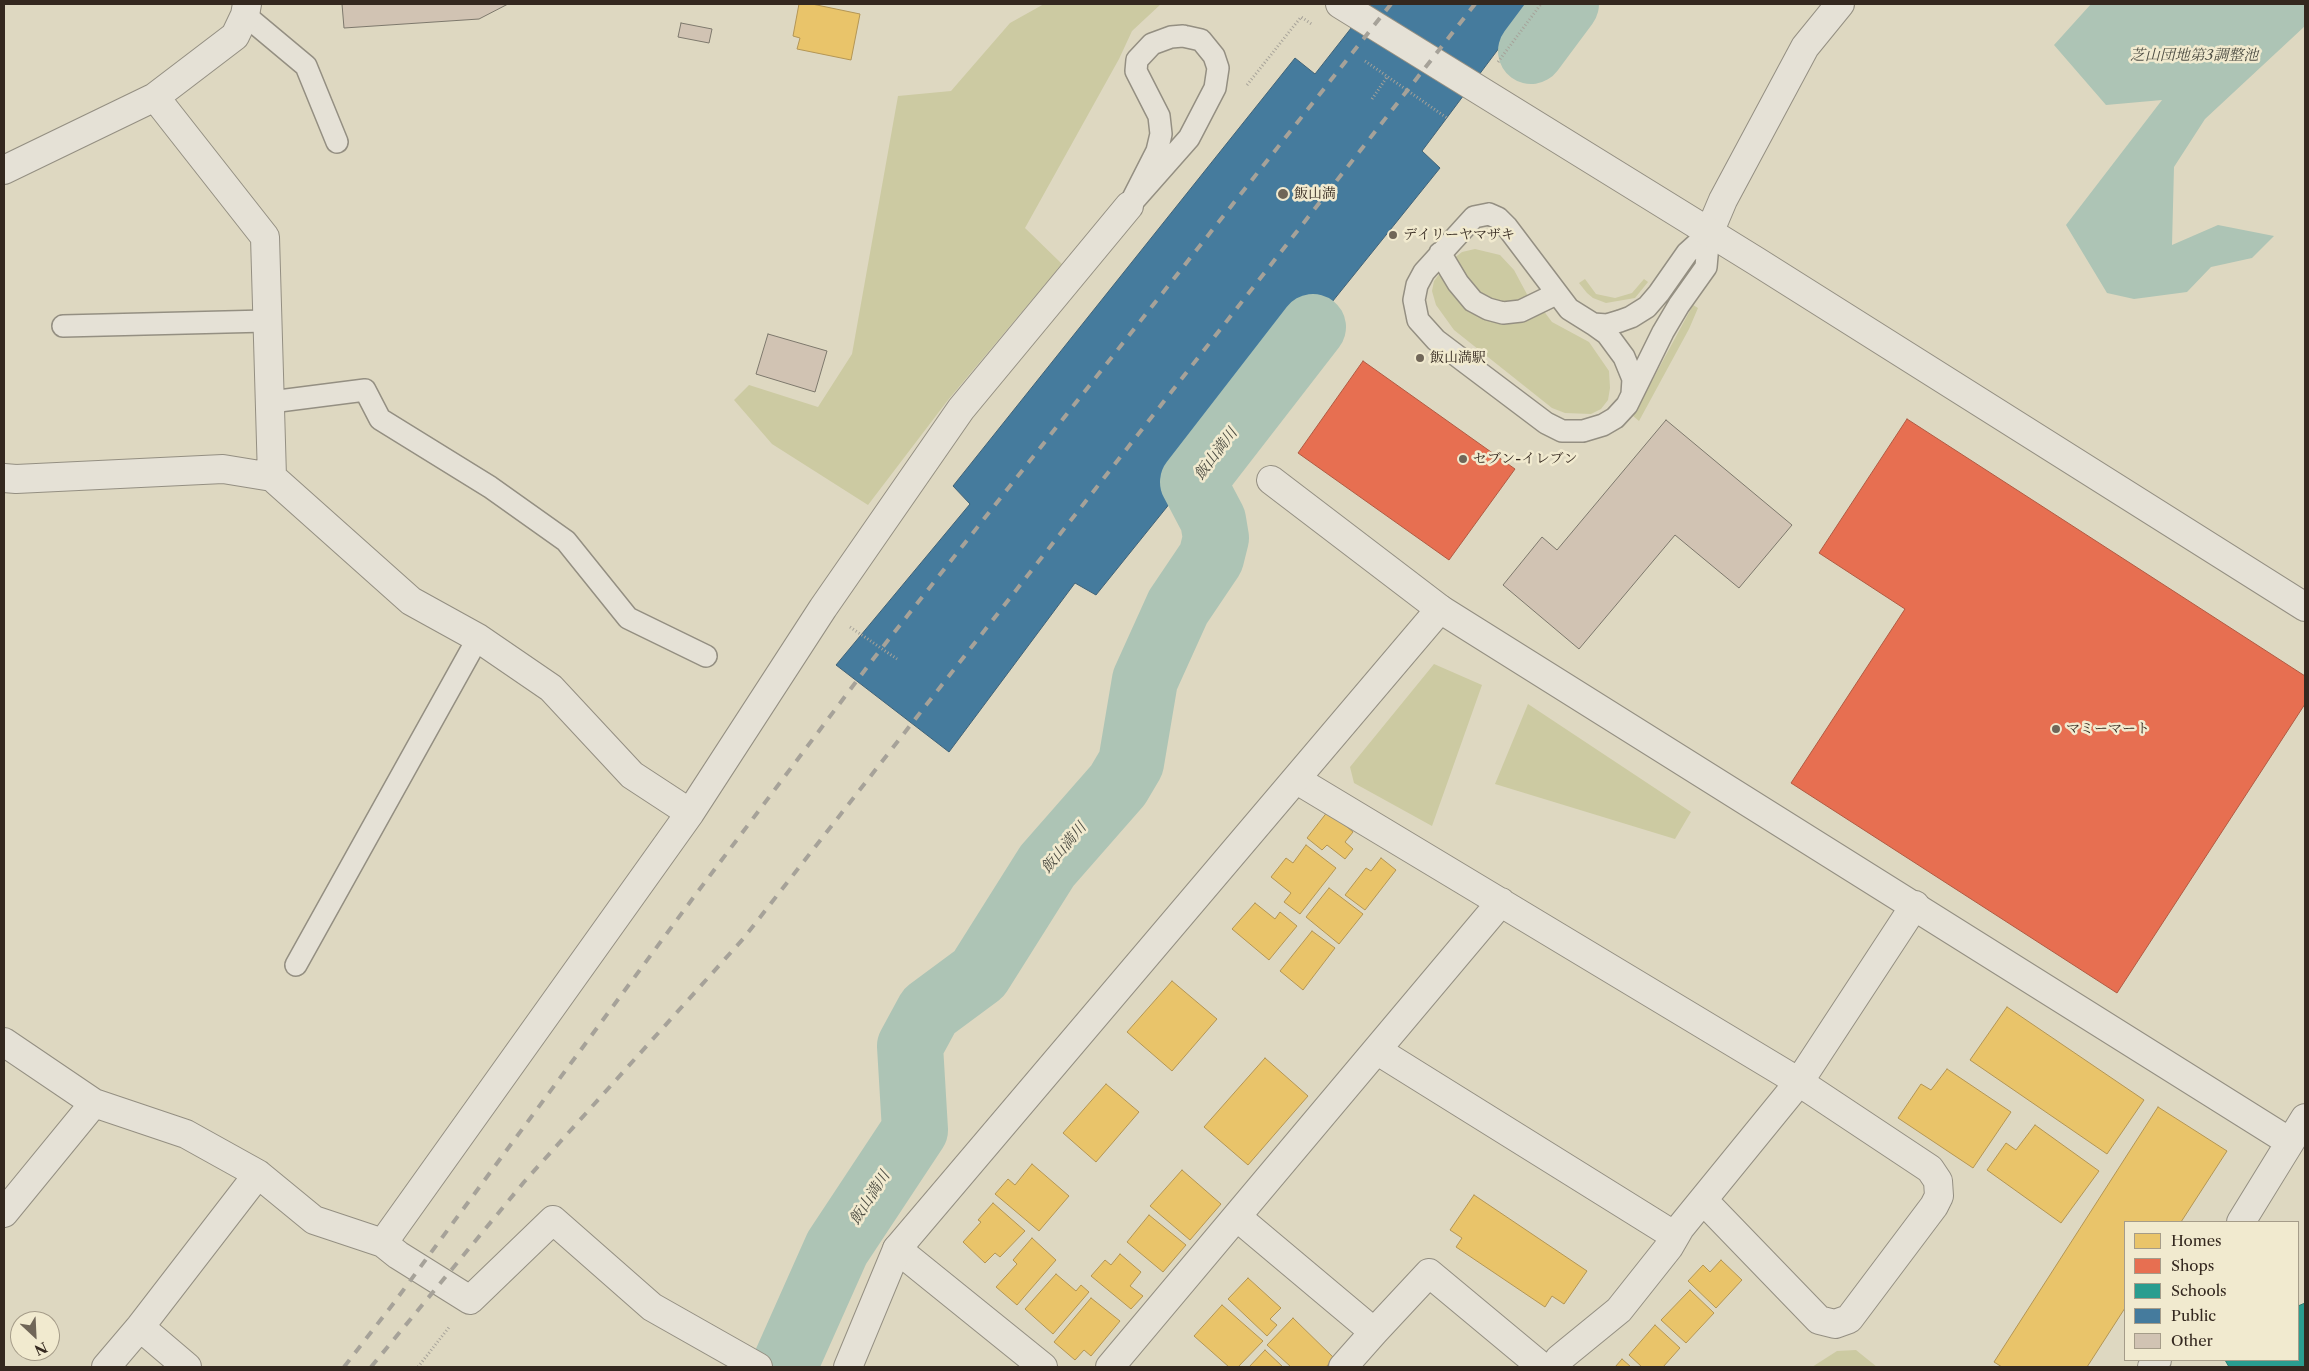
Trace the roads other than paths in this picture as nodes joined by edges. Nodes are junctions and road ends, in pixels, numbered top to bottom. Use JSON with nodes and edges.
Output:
{"nodes":[{"id":1,"x":1340,"y":4,"type":"edge"},
{"id":2,"x":1840,"y":4,"type":"edge"},
{"id":3,"x":246,"y":9,"type":"edge"},
{"id":4,"x":155,"y":97,"type":"junction"},
{"id":5,"x":337,"y":142,"type":"dead end"},
{"id":6,"x":4,"y":170,"type":"edge"},
{"id":7,"x":1129,"y":206,"type":"junction"},
{"id":8,"x":1710,"y":233,"type":"junction"},
{"id":9,"x":1440,"y":253,"type":"junction"},
{"id":10,"x":1556,"y":294,"type":"junction"},
{"id":11,"x":266,"y":321,"type":"junction"},
{"id":12,"x":1593,"y":324,"type":"junction"},
{"id":13,"x":63,"y":326,"type":"dead end"},
{"id":14,"x":1632,"y":394,"type":"junction"},
{"id":15,"x":271,"y":402,"type":"junction"},
{"id":16,"x":272,"y":477,"type":"junction"},
{"id":17,"x":4,"y":478,"type":"edge"},
{"id":18,"x":1271,"y":480,"type":"dead end"},
{"id":19,"x":2305,"y":607,"type":"edge"},
{"id":20,"x":1440,"y":609,"type":"junction"},
{"id":21,"x":478,"y":638,"type":"junction"},
{"id":22,"x":706,"y":656,"type":"dead end"},
{"id":23,"x":1297,"y":780,"type":"junction"},
{"id":24,"x":690,"y":813,"type":"junction"},
{"id":25,"x":1501,"y":902,"type":"junction"},
{"id":26,"x":1915,"y":906,"type":"junction"},
{"id":27,"x":296,"y":965,"type":"dead end"},
{"id":28,"x":4,"y":1042,"type":"edge"},
{"id":29,"x":1378,"y":1051,"type":"junction"},
{"id":30,"x":1799,"y":1082,"type":"junction"},
{"id":31,"x":94,"y":1103,"type":"junction"},
{"id":32,"x":2305,"y":1118,"type":"edge"},
{"id":33,"x":2290,"y":1142,"type":"junction"},
{"id":34,"x":258,"y":1174,"type":"junction"},
{"id":35,"x":1703,"y":1200,"type":"junction"},
{"id":36,"x":4,"y":1212,"type":"edge"},
{"id":37,"x":1237,"y":1218,"type":"junction"},
{"id":38,"x":2242,"y":1221,"type":"edge"},
{"id":39,"x":1675,"y":1236,"type":"junction"},
{"id":40,"x":383,"y":1243,"type":"junction"},
{"id":41,"x":897,"y":1249,"type":"junction"},
{"id":42,"x":140,"y":1327,"type":"junction"},
{"id":43,"x":1374,"y":1332,"type":"junction"},
{"id":44,"x":753,"y":1364,"type":"edge"},
{"id":45,"x":106,"y":1367,"type":"edge"},
{"id":46,"x":187,"y":1367,"type":"edge"},
{"id":47,"x":848,"y":1367,"type":"edge"},
{"id":48,"x":1043,"y":1367,"type":"edge"},
{"id":49,"x":1110,"y":1367,"type":"edge"},
{"id":50,"x":1343,"y":1367,"type":"edge"},
{"id":51,"x":1542,"y":1367,"type":"edge"},
{"id":52,"x":1556,"y":1367,"type":"edge"}],
"edges":[{"from":1,"to":8,"type":"street"},
{"from":2,"to":8,"type":"street"},
{"from":3,"to":4,"type":"street"},
{"from":3,"to":5,"type":"lane"},
{"from":4,"to":6,"type":"street"},
{"from":4,"to":11,"type":"street"},
{"from":7,"to":7,"type":"lane"},
{"from":7,"to":24,"type":"street"},
{"from":8,"to":12,"type":"lane"},
{"from":8,"to":14,"type":"lane"},
{"from":8,"to":19,"type":"street"},
{"from":9,"to":10,"type":"lane"},
{"from":9,"to":10,"type":"lane"},
{"from":9,"to":14,"type":"lane"},
{"from":10,"to":12,"type":"lane"},
{"from":11,"to":13,"type":"lane"},
{"from":11,"to":15,"type":"street"},
{"from":12,"to":14,"type":"lane"},
{"from":15,"to":16,"type":"street"},
{"from":15,"to":22,"type":"lane"},
{"from":16,"to":17,"type":"street"},
{"from":16,"to":21,"type":"street"},
{"from":18,"to":20,"type":"street"},
{"from":20,"to":23,"type":"street"},
{"from":20,"to":26,"type":"street"},
{"from":21,"to":24,"type":"street"},
{"from":21,"to":27,"type":"lane"},
{"from":23,"to":25,"type":"street"},
{"from":23,"to":41,"type":"street"},
{"from":24,"to":40,"type":"street"},
{"from":25,"to":29,"type":"street"},
{"from":25,"to":30,"type":"street"},
{"from":26,"to":30,"type":"street"},
{"from":26,"to":33,"type":"street"},
{"from":28,"to":31,"type":"street"},
{"from":29,"to":37,"type":"street"},
{"from":29,"to":39,"type":"street"},
{"from":30,"to":35,"type":"street"},
{"from":30,"to":35,"type":"street"},
{"from":31,"to":34,"type":"street"},
{"from":31,"to":36,"type":"street"},
{"from":32,"to":33,"type":"street"},
{"from":33,"to":38,"type":"street"},
{"from":34,"to":40,"type":"street"},
{"from":34,"to":42,"type":"street"},
{"from":35,"to":39,"type":"street"},
{"from":37,"to":43,"type":"street"},
{"from":37,"to":49,"type":"street"},
{"from":39,"to":52,"type":"street"},
{"from":40,"to":44,"type":"street"},
{"from":41,"to":47,"type":"street"},
{"from":41,"to":48,"type":"street"},
{"from":42,"to":45,"type":"street"},
{"from":42,"to":46,"type":"street"},
{"from":43,"to":50,"type":"street"},
{"from":43,"to":51,"type":"street"}]}
